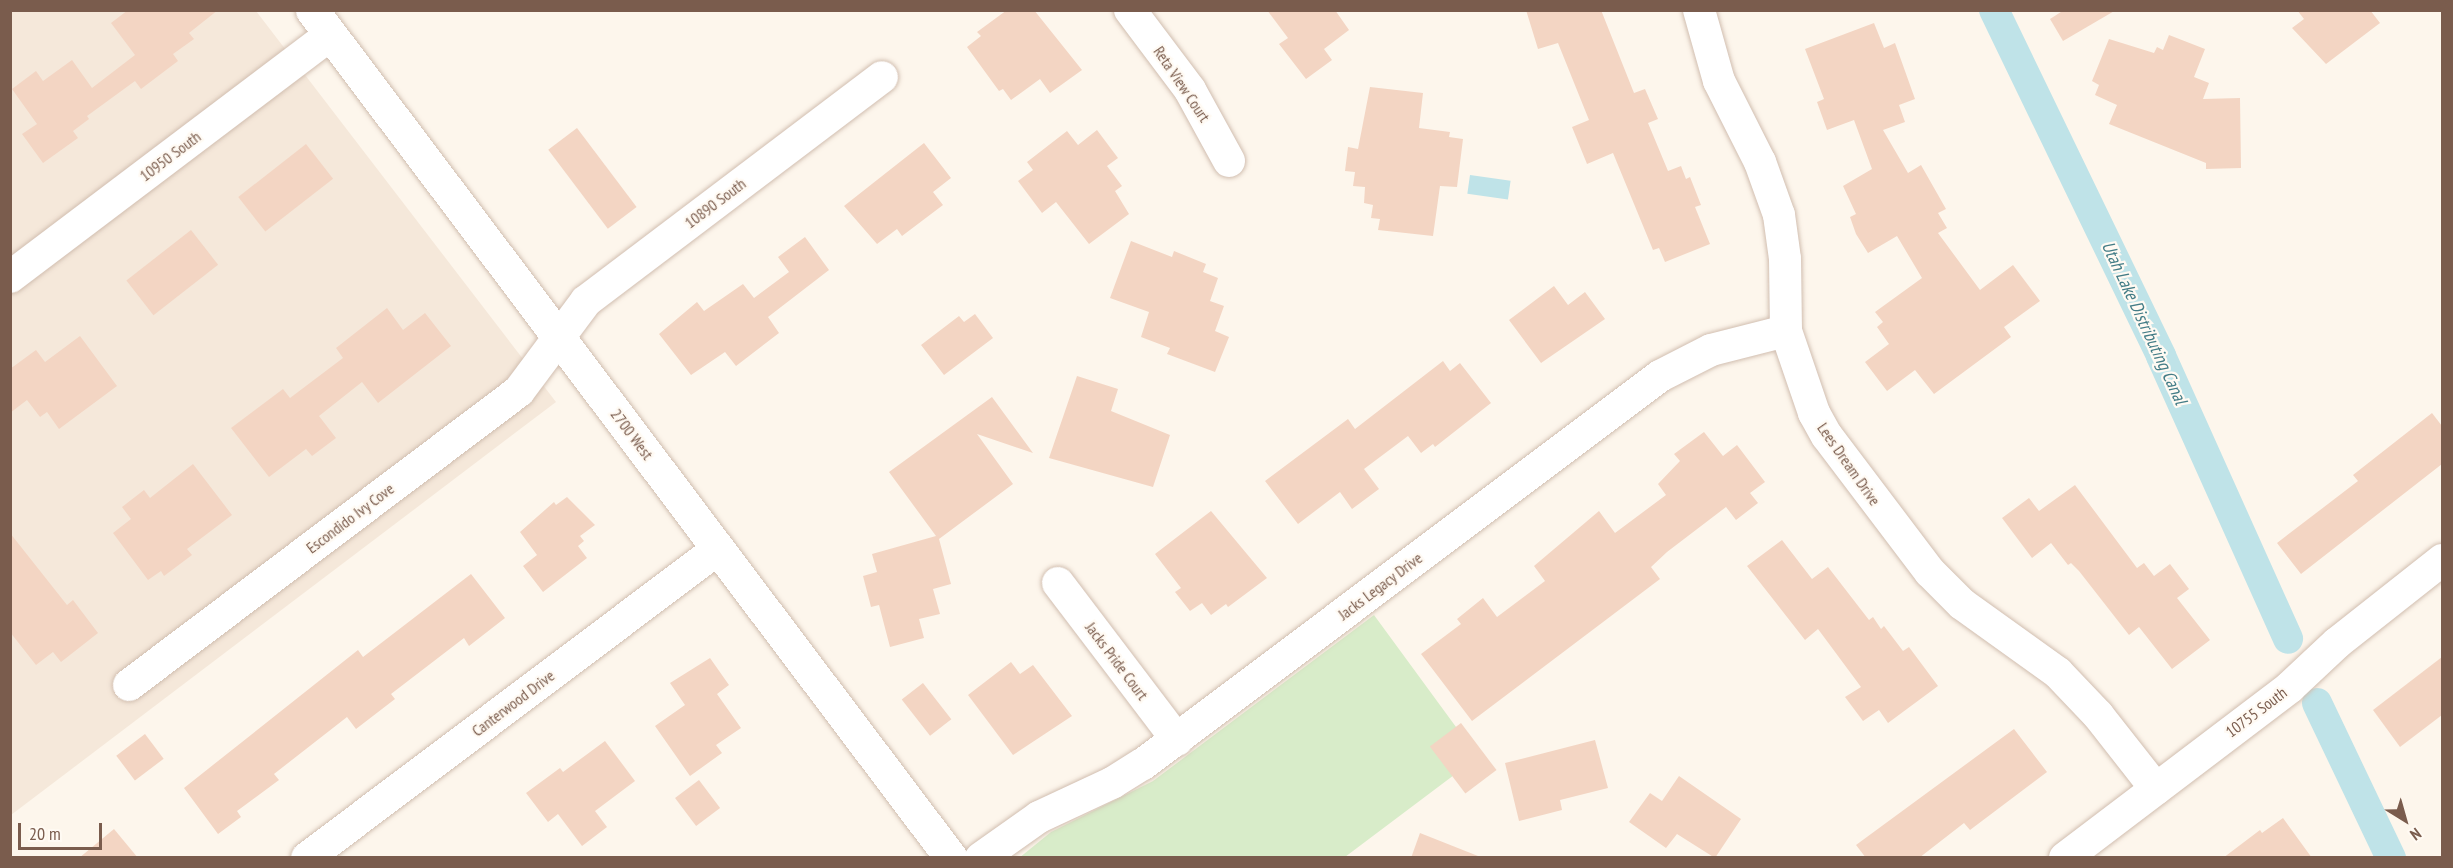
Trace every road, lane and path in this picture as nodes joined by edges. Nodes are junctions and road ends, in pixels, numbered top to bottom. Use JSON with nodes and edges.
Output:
{"nodes":[{"id":1,"x":1130,"y":10,"type":"edge"},
{"id":2,"x":1699,"y":10,"type":"edge"},
{"id":3,"x":321,"y":23,"type":"edge"},
{"id":4,"x":882,"y":77,"type":"dead end"},
{"id":5,"x":1229,"y":162,"type":"dead end"},
{"id":6,"x":10,"y":277,"type":"edge"},
{"id":7,"x":1786,"y":331,"type":"junction"},
{"id":8,"x":560,"y":339,"type":"junction"},
{"id":9,"x":718,"y":549,"type":"junction"},
{"id":10,"x":2442,"y":560,"type":"edge"},
{"id":11,"x":1058,"y":582,"type":"dead end"},
{"id":12,"x":129,"y":685,"type":"dead end"},
{"id":13,"x":1177,"y":740,"type":"junction"},
{"id":14,"x":2156,"y":789,"type":"junction"},
{"id":15,"x":307,"y":858,"type":"edge"},
{"id":16,"x":951,"y":858,"type":"edge"},
{"id":17,"x":981,"y":858,"type":"edge"},
{"id":18,"x":2065,"y":858,"type":"edge"}],
"edges":[{"from":1,"to":5,"type":"street","name":"Reta View Court"},
{"from":2,"to":7,"type":"street","name":"Lees Dream Drive"},
{"from":3,"to":6,"type":"street","name":"10950 South"},
{"from":3,"to":8,"type":"main road","name":"2700 West"},
{"from":4,"to":8,"type":"street","name":"10890 South"},
{"from":7,"to":13,"type":"street","name":"Jacks Legacy Drive"},
{"from":7,"to":14,"type":"street","name":"Lees Dream Drive"},
{"from":8,"to":9,"type":"main road","name":"2700 West"},
{"from":8,"to":12,"type":"street","name":"Escondido Ivy Cove"},
{"from":9,"to":15,"type":"street","name":"Canterwood Drive"},
{"from":9,"to":16,"type":"main road","name":"2700 West"},
{"from":10,"to":14,"type":"street","name":"10755 South"},
{"from":11,"to":13,"type":"street","name":"Jacks Pride Court"},
{"from":13,"to":17,"type":"street","name":"Jacks Legacy Drive"},
{"from":14,"to":18,"type":"street","name":"10755 South"}]}
